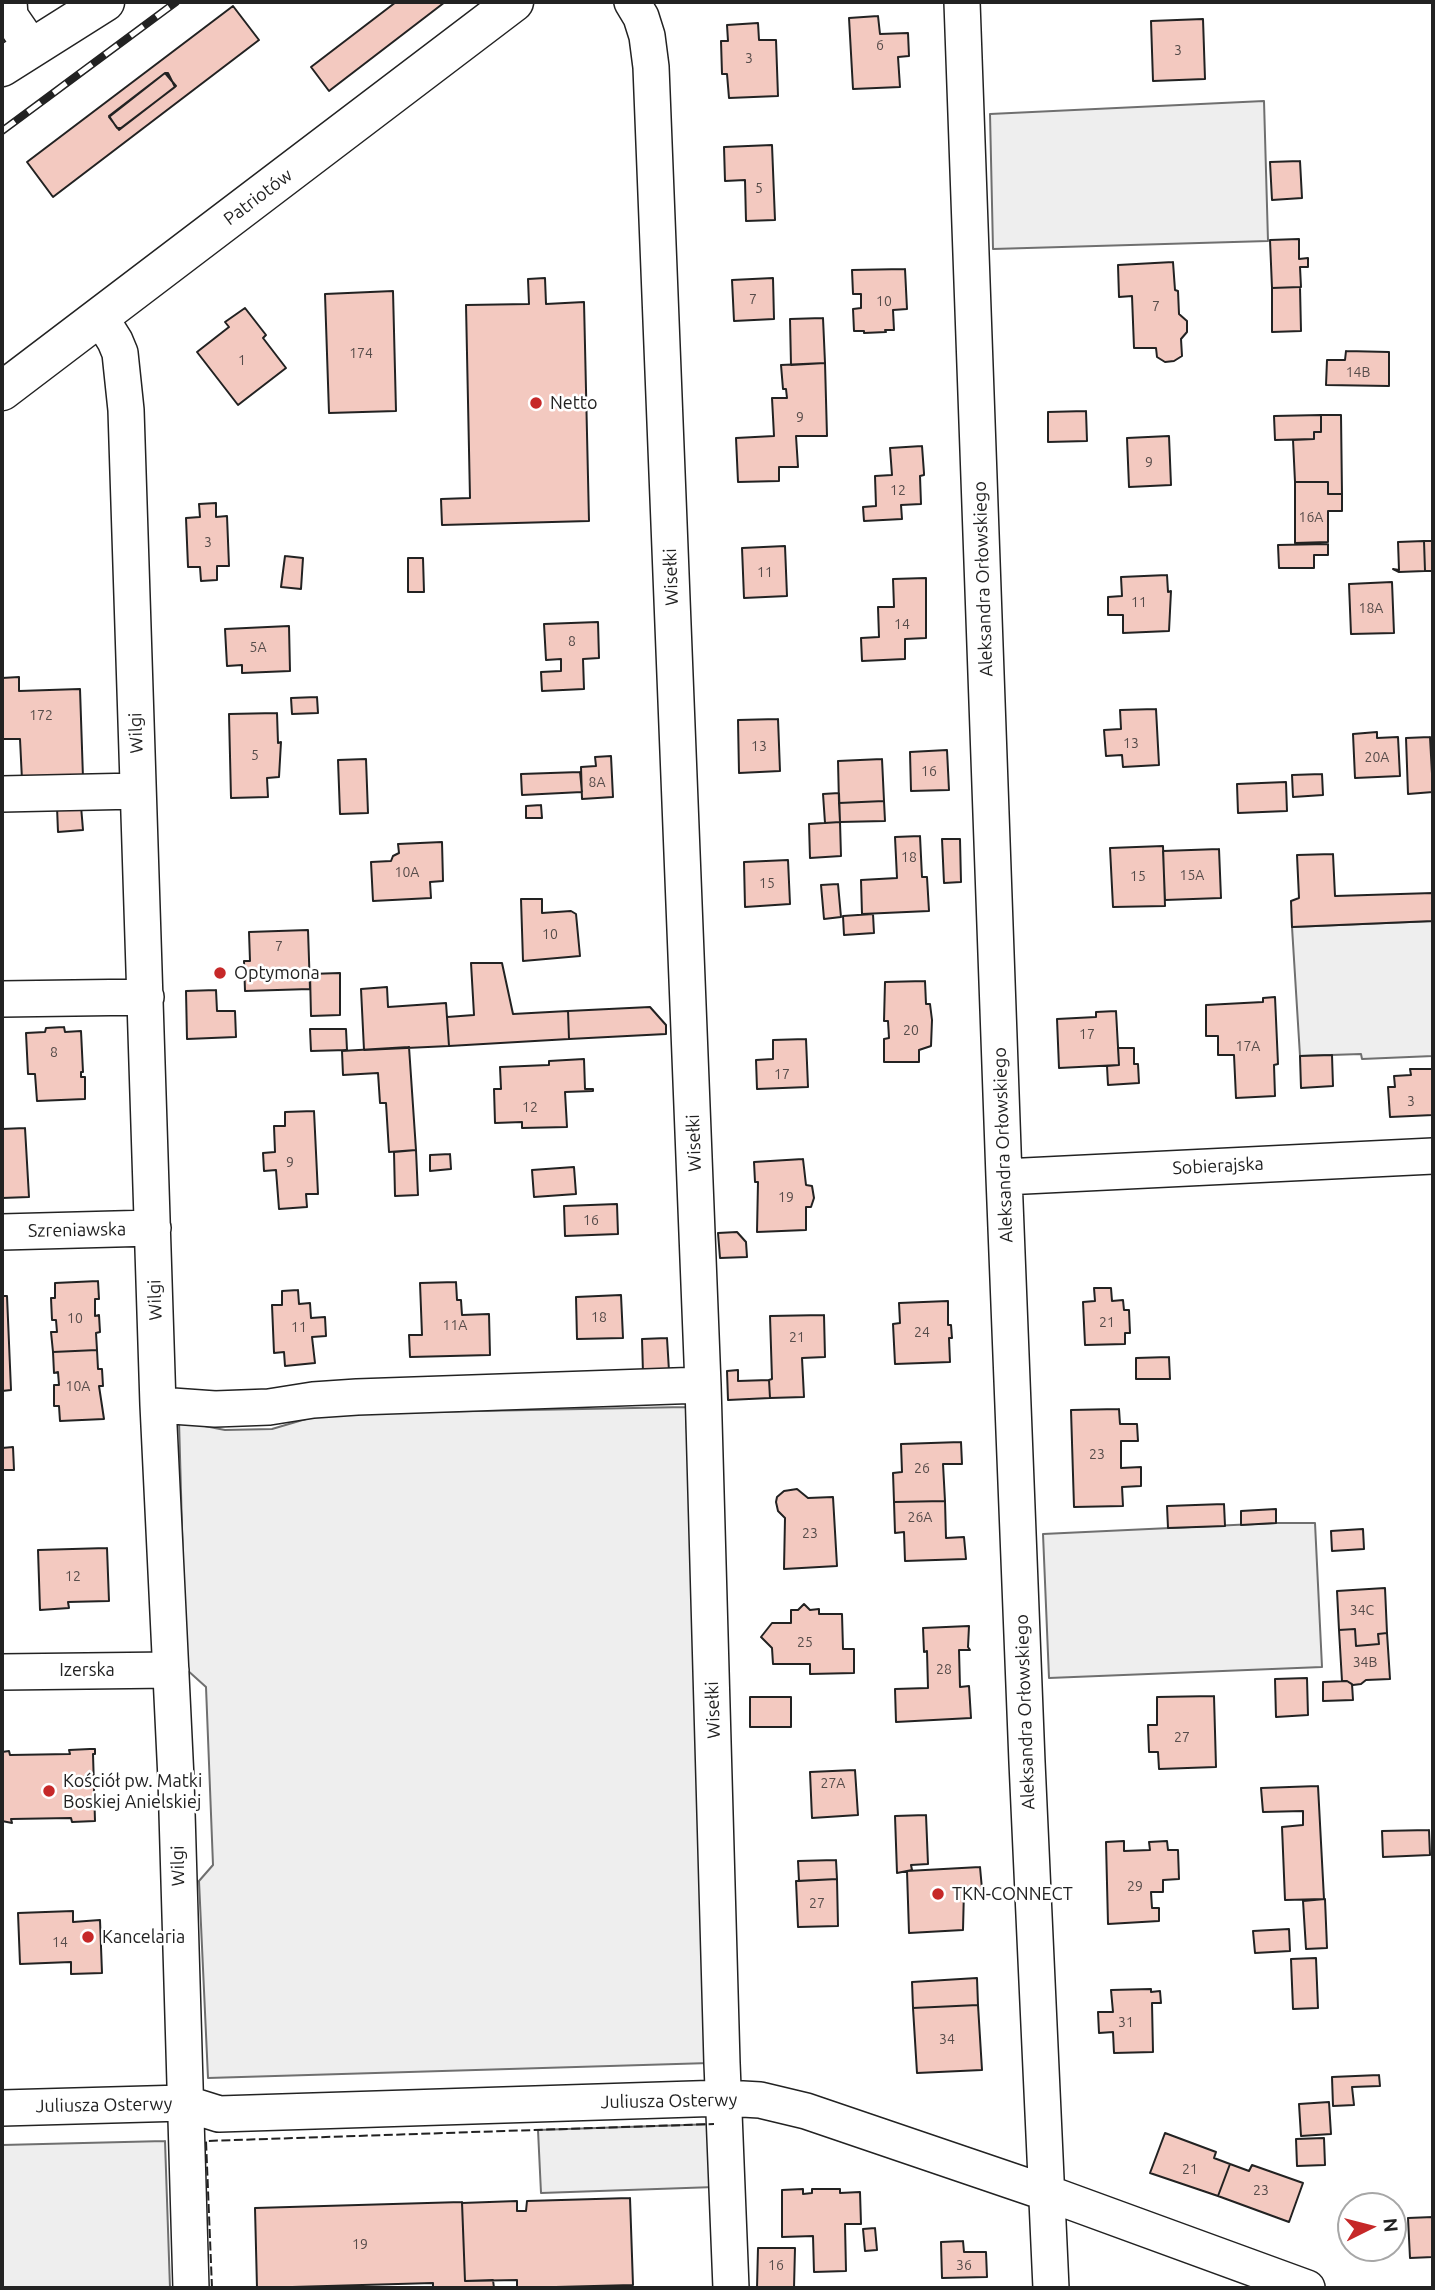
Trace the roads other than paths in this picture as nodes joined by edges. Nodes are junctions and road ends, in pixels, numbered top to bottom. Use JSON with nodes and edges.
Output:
{"nodes":[{"id":1,"x":9,"y":2,"type":"edge"},
{"id":2,"x":105,"y":2,"type":"edge"},
{"id":3,"x":514,"y":2,"type":"edge"},
{"id":4,"x":632,"y":2,"type":"edge"},
{"id":5,"x":962,"y":2,"type":"edge"},
{"id":6,"x":17,"y":57,"type":"edge"},
{"id":7,"x":100,"y":317,"type":"junction"},
{"id":8,"x":2,"y":391,"type":"edge"},
{"id":9,"x":138,"y":791,"type":"junction"},
{"id":10,"x":2,"y":794,"type":"edge"},
{"id":11,"x":146,"y":997,"type":"junction"},
{"id":12,"x":2,"y":999,"type":"edge"},
{"id":13,"x":1433,"y":1156,"type":"edge"},
{"id":14,"x":1004,"y":1177,"type":"junction"},
{"id":15,"x":153,"y":1228,"type":"junction"},
{"id":16,"x":2,"y":1232,"type":"edge"},
{"id":17,"x":703,"y":1385,"type":"junction"},
{"id":18,"x":159,"y":1405,"type":"junction"},
{"id":19,"x":172,"y":1670,"type":"junction"},
{"id":20,"x":2,"y":1672,"type":"edge"},
{"id":21,"x":725,"y":2098,"type":"junction"},
{"id":22,"x":184,"y":2104,"type":"junction"},
{"id":23,"x":2,"y":2108,"type":"edge"},
{"id":24,"x":1047,"y":2193,"type":"junction"},
{"id":25,"x":191,"y":2288,"type":"edge"},
{"id":26,"x":731,"y":2288,"type":"edge"},
{"id":27,"x":1051,"y":2288,"type":"edge"},
{"id":28,"x":1307,"y":2288,"type":"edge"}],
"edges":[{"from":1,"to":6,"type":"street"},
{"from":2,"to":6,"type":"main road"},
{"from":3,"to":7,"type":"main road","name":"Patriotów"},
{"from":4,"to":17,"type":"street","name":"Wisełki"},
{"from":5,"to":14,"type":"street","name":"Aleksandra Orłowskiego"},
{"from":7,"to":8,"type":"main road","name":"Patriotów"},
{"from":7,"to":9,"type":"street","name":"Wilgi"},
{"from":9,"to":10,"type":"street"},
{"from":9,"to":11,"type":"street","name":"Wilgi"},
{"from":11,"to":12,"type":"street"},
{"from":11,"to":15,"type":"street","name":"Wilgi"},
{"from":13,"to":14,"type":"street","name":"Sobierajska"},
{"from":14,"to":24,"type":"street","name":"Aleksandra Orłowskiego"},
{"from":15,"to":16,"type":"street","name":"Szreniawska"},
{"from":15,"to":18,"type":"street","name":"Wilgi"},
{"from":17,"to":18,"type":"street"},
{"from":17,"to":21,"type":"street","name":"Wisełki"},
{"from":18,"to":19,"type":"street","name":"Wilgi"},
{"from":19,"to":20,"type":"street","name":"Izerska"},
{"from":19,"to":22,"type":"street","name":"Wilgi"},
{"from":21,"to":22,"type":"street","name":"Juliusza Osterwy"},
{"from":21,"to":24,"type":"street","name":"Juliusza Osterwy"},
{"from":21,"to":26,"type":"street","name":"Wisełki"},
{"from":22,"to":23,"type":"street","name":"Juliusza Osterwy"},
{"from":22,"to":25,"type":"street","name":"Wilgi"},
{"from":24,"to":27,"type":"street","name":"Aleksandra Orłowskiego"},
{"from":24,"to":28,"type":"street","name":"Juliusza Osterwy"}]}
